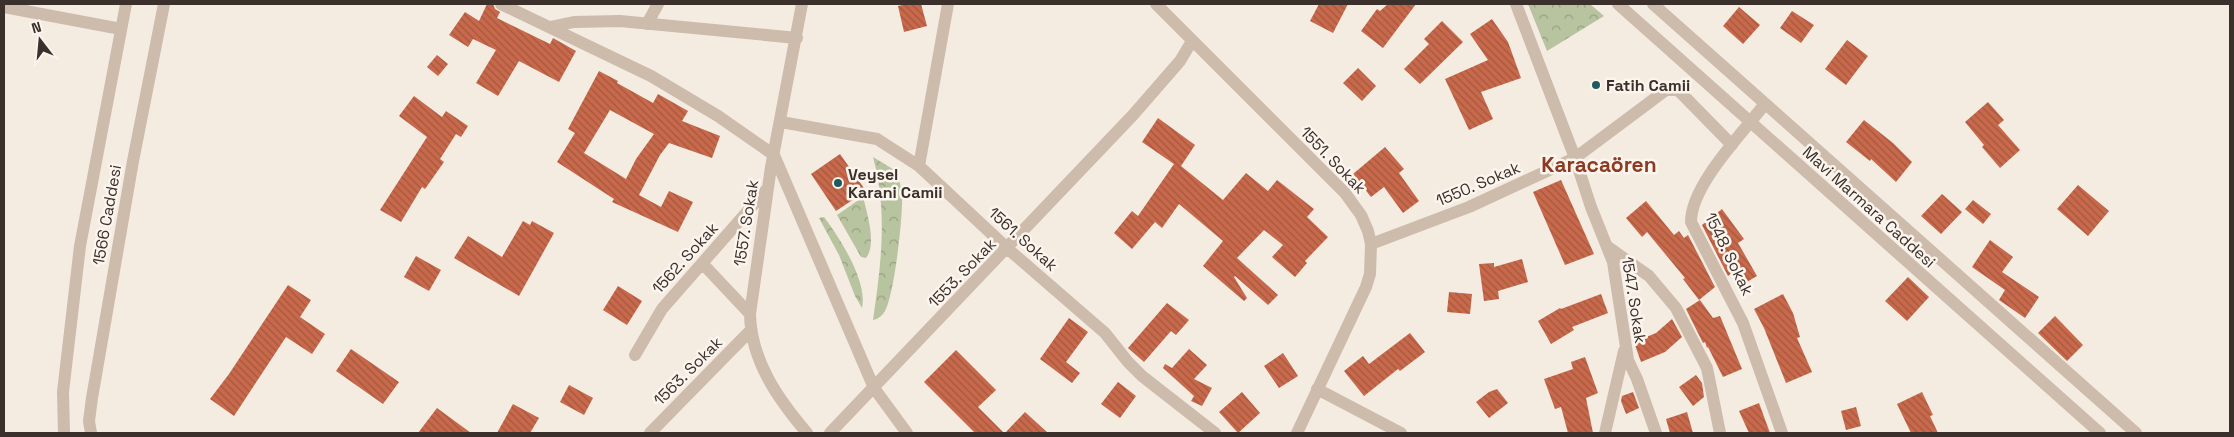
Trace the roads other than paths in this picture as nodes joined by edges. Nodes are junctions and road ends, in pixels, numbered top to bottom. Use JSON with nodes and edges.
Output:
{"nodes":[{"id":1,"x":126,"y":4,"type":"edge"},
{"id":2,"x":164,"y":4,"type":"edge"},
{"id":3,"x":501,"y":4,"type":"edge"},
{"id":4,"x":658,"y":4,"type":"edge"},
{"id":5,"x":802,"y":4,"type":"edge"},
{"id":6,"x":948,"y":4,"type":"edge"},
{"id":7,"x":1156,"y":4,"type":"edge"},
{"id":8,"x":1516,"y":4,"type":"edge"},
{"id":9,"x":1618,"y":4,"type":"edge"},
{"id":10,"x":1653,"y":4,"type":"edge"},
{"id":11,"x":4,"y":8,"type":"edge"},
{"id":12,"x":647,"y":24,"type":"junction"},
{"id":13,"x":550,"y":27,"type":"junction"},
{"id":14,"x":121,"y":29,"type":"junction"},
{"id":15,"x":797,"y":38,"type":"junction"},
{"id":16,"x":1192,"y":41,"type":"junction"},
{"id":17,"x":1764,"y":105,"type":"junction"},
{"id":18,"x":781,"y":122,"type":"junction"},
{"id":19,"x":1750,"y":123,"type":"junction"},
{"id":20,"x":1732,"y":145,"type":"junction"},
{"id":21,"x":774,"y":155,"type":"junction"},
{"id":22,"x":1575,"y":158,"type":"junction"},
{"id":23,"x":918,"y":166,"type":"junction"},
{"id":24,"x":768,"y":188,"type":"junction"},
{"id":25,"x":1371,"y":244,"type":"junction"},
{"id":26,"x":1608,"y":247,"type":"junction"},
{"id":27,"x":1008,"y":248,"type":"junction"},
{"id":28,"x":703,"y":264,"type":"junction"},
{"id":29,"x":750,"y":314,"type":"junction"},
{"id":30,"x":750,"y":331,"type":"junction"},
{"id":31,"x":1625,"y":349,"type":"junction"},
{"id":32,"x":635,"y":355,"type":"dead end"},
{"id":33,"x":874,"y":388,"type":"junction"},
{"id":34,"x":1317,"y":389,"type":"junction"},
{"id":35,"x":64,"y":433,"type":"edge"},
{"id":36,"x":91,"y":433,"type":"edge"},
{"id":37,"x":650,"y":433,"type":"edge"},
{"id":38,"x":808,"y":433,"type":"edge"},
{"id":39,"x":830,"y":433,"type":"edge"},
{"id":40,"x":907,"y":433,"type":"edge"},
{"id":41,"x":1214,"y":433,"type":"edge"},
{"id":42,"x":1297,"y":433,"type":"edge"},
{"id":43,"x":1401,"y":433,"type":"edge"},
{"id":44,"x":1605,"y":433,"type":"edge"},
{"id":45,"x":1656,"y":433,"type":"edge"},
{"id":46,"x":1720,"y":433,"type":"edge"},
{"id":47,"x":1782,"y":433,"type":"edge"},
{"id":48,"x":2100,"y":433,"type":"edge"},
{"id":49,"x":2136,"y":433,"type":"edge"}],
"edges":[{"from":1,"to":14,"type":"street","name":"1566 Caddesi"},
{"from":2,"to":36,"type":"street","name":"1566 Caddesi"},
{"from":3,"to":13,"type":"street"},
{"from":4,"to":12,"type":"street"},
{"from":5,"to":15,"type":"street","name":"1557. Sokak"},
{"from":6,"to":23,"type":"street"},
{"from":7,"to":16,"type":"street","name":"1551. Sokak"},
{"from":8,"to":22,"type":"street","name":"1547. Sokak"},
{"from":9,"to":19,"type":"street","name":"Mavi Marmara Caddesi"},
{"from":10,"to":17,"type":"street"},
{"from":11,"to":14,"type":"street"},
{"from":12,"to":13,"type":"street"},
{"from":12,"to":15,"type":"street"},
{"from":13,"to":21,"type":"street"},
{"from":14,"to":35,"type":"street","name":"1566 Caddesi"},
{"from":15,"to":18,"type":"street","name":"1557. Sokak"},
{"from":16,"to":25,"type":"street","name":"1551. Sokak"},
{"from":16,"to":27,"type":"street","name":"1553. Sokak"},
{"from":17,"to":19,"type":"street","name":"1548. Sokak"},
{"from":17,"to":49,"type":"street"},
{"from":18,"to":21,"type":"street","name":"1557. Sokak"},
{"from":18,"to":23,"type":"street","name":"1561. Sokak"},
{"from":19,"to":20,"type":"street","name":"1548. Sokak"},
{"from":19,"to":48,"type":"street","name":"Mavi Marmara Caddesi"},
{"from":20,"to":22,"type":"street","name":"1550. Sokak"},
{"from":20,"to":47,"type":"street","name":"1548. Sokak"},
{"from":21,"to":24,"type":"street","name":"1557. Sokak"},
{"from":21,"to":33,"type":"street"},
{"from":22,"to":25,"type":"street","name":"1550. Sokak"},
{"from":22,"to":26,"type":"street","name":"1547. Sokak"},
{"from":23,"to":27,"type":"street","name":"1561. Sokak"},
{"from":24,"to":28,"type":"street","name":"1562. Sokak"},
{"from":24,"to":29,"type":"street","name":"1557. Sokak"},
{"from":25,"to":34,"type":"street","name":"1551. Sokak"},
{"from":26,"to":31,"type":"street","name":"1547. Sokak"},
{"from":26,"to":46,"type":"street"},
{"from":27,"to":33,"type":"street","name":"1553. Sokak"},
{"from":27,"to":41,"type":"street","name":"1561. Sokak"},
{"from":28,"to":29,"type":"street"},
{"from":28,"to":32,"type":"street","name":"1562. Sokak"},
{"from":29,"to":30,"type":"street","name":"1557. Sokak"},
{"from":30,"to":37,"type":"street","name":"1563. Sokak"},
{"from":30,"to":38,"type":"street","name":"1557. Sokak"},
{"from":31,"to":44,"type":"street"},
{"from":31,"to":45,"type":"street","name":"1547. Sokak"},
{"from":33,"to":39,"type":"street","name":"1553. Sokak"},
{"from":33,"to":40,"type":"street"},
{"from":34,"to":42,"type":"street","name":"1551. Sokak"},
{"from":34,"to":43,"type":"street"}]}
